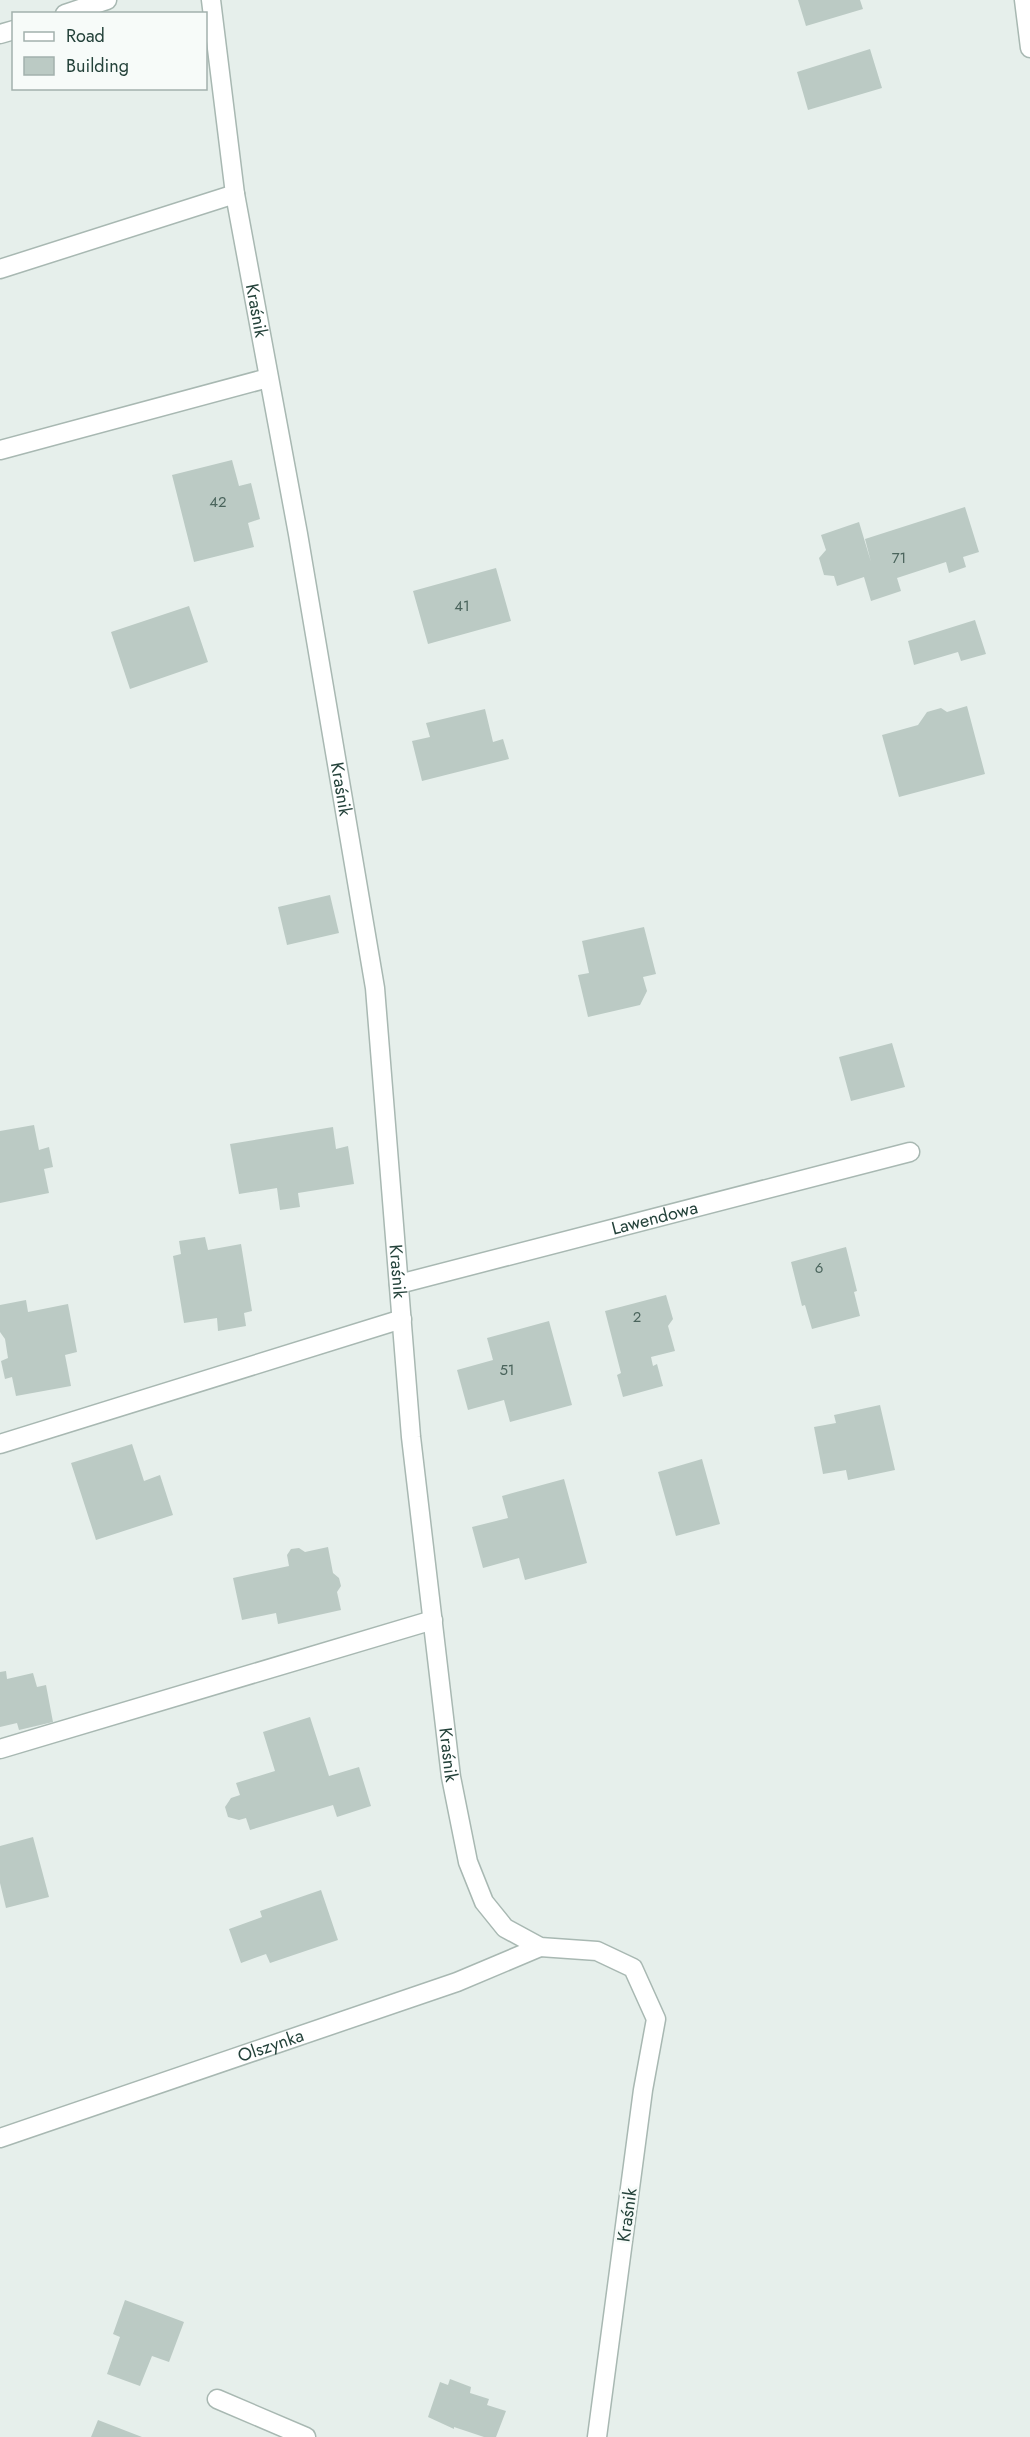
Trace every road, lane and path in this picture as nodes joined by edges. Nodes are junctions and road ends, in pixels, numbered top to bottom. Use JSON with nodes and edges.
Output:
{"nodes":[{"id":1,"x":107,"y":0,"type":"edge"},
{"id":2,"x":210,"y":0,"type":"edge"},
{"id":3,"x":1024,"y":0,"type":"edge"},
{"id":4,"x":71,"y":12,"type":"edge"},
{"id":5,"x":1030,"y":48,"type":"edge"},
{"id":6,"x":235,"y":194,"type":"junction"},
{"id":7,"x":0,"y":269,"type":"edge"},
{"id":8,"x":268,"y":378,"type":"junction"},
{"id":9,"x":0,"y":450,"type":"edge"},
{"id":10,"x":910,"y":1152,"type":"dead end"},
{"id":11,"x":399,"y":1284,"type":"junction"},
{"id":12,"x":402,"y":1319,"type":"junction"},
{"id":13,"x":0,"y":1444,"type":"edge"},
{"id":14,"x":433,"y":1620,"type":"junction"},
{"id":15,"x":0,"y":1749,"type":"edge"},
{"id":16,"x":540,"y":1947,"type":"junction"},
{"id":17,"x":0,"y":2138,"type":"edge"},
{"id":18,"x":217,"y":2399,"type":"dead end"},
{"id":19,"x":306,"y":2437,"type":"edge"},
{"id":20,"x":597,"y":2437,"type":"edge"}],
"edges":[{"from":1,"to":4,"type":"street"},
{"from":2,"to":6,"type":"street","name":"Kraśnik"},
{"from":3,"to":5,"type":"street"},
{"from":6,"to":7,"type":"street"},
{"from":6,"to":8,"type":"street","name":"Kraśnik"},
{"from":8,"to":9,"type":"street"},
{"from":8,"to":11,"type":"street","name":"Kraśnik"},
{"from":10,"to":11,"type":"street","name":"Lawendowa"},
{"from":11,"to":12,"type":"street","name":"Kraśnik"},
{"from":12,"to":13,"type":"street"},
{"from":12,"to":14,"type":"street","name":"Kraśnik"},
{"from":14,"to":15,"type":"street"},
{"from":14,"to":16,"type":"street","name":"Kraśnik"},
{"from":16,"to":17,"type":"street","name":"Olszynka"},
{"from":16,"to":20,"type":"street","name":"Kraśnik"},
{"from":18,"to":19,"type":"street"}]}
